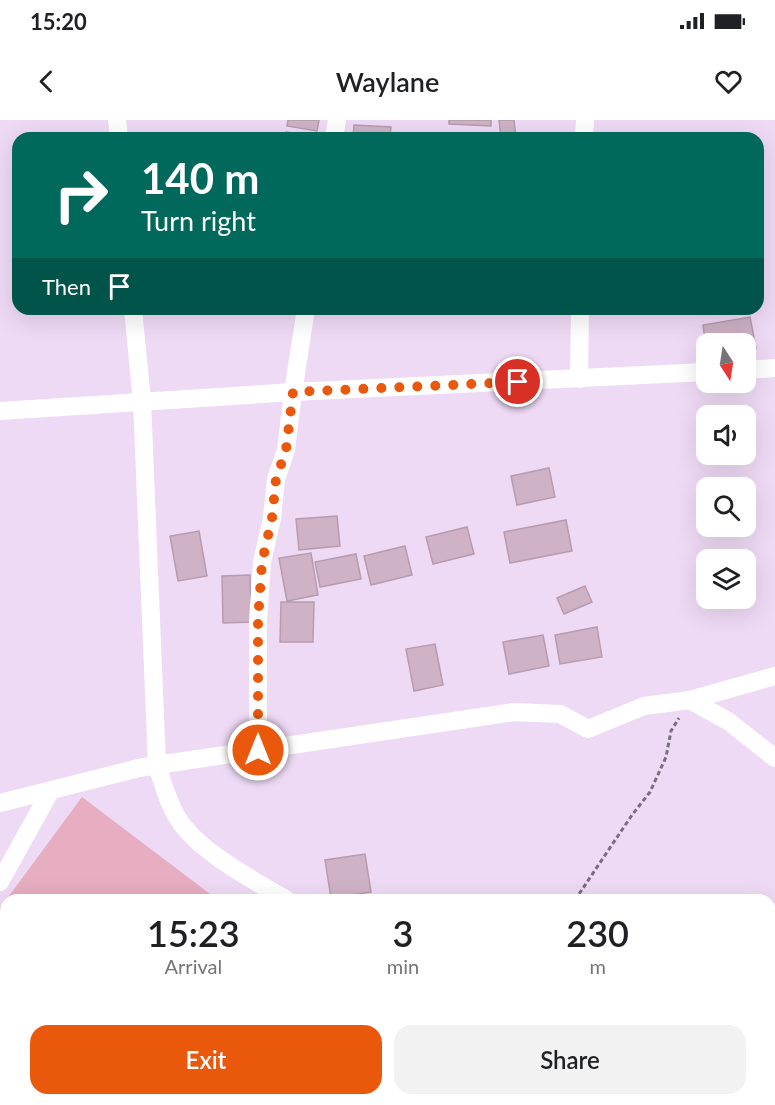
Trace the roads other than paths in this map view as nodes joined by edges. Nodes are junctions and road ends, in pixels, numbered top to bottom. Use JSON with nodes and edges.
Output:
{"nodes":[{"id":1,"x":134,"y":315,"type":"edge"},
{"id":2,"x":305,"y":315,"type":"edge"},
{"id":3,"x":579,"y":315,"type":"edge"},
{"id":4,"x":775,"y":368,"type":"edge"},
{"id":5,"x":756,"y":369,"type":"edge"},
{"id":6,"x":696,"y":373,"type":"edge"},
{"id":7,"x":579,"y":379,"type":"junction"},
{"id":8,"x":293,"y":392,"type":"junction"},
{"id":9,"x":142,"y":401,"type":"junction"},
{"id":10,"x":0,"y":411,"type":"edge"},
{"id":11,"x":775,"y":676,"type":"edge"},
{"id":12,"x":690,"y":700,"type":"junction"},
{"id":13,"x":258,"y":750,"type":"junction"},
{"id":14,"x":775,"y":758,"type":"edge"},
{"id":15,"x":157,"y":765,"type":"junction"},
{"id":16,"x":51,"y":790,"type":"junction"},
{"id":17,"x":0,"y":803,"type":"edge"},
{"id":18,"x":0,"y":882,"type":"edge"},
{"id":19,"x":277,"y":894,"type":"edge"}],
"edges":[{"from":1,"to":9,"type":"street"},
{"from":2,"to":8,"type":"street"},
{"from":3,"to":7,"type":"street"},
{"from":4,"to":5,"type":"street"},
{"from":6,"to":7,"type":"street"},
{"from":7,"to":8,"type":"street"},
{"from":8,"to":9,"type":"street"},
{"from":8,"to":13,"type":"street"},
{"from":9,"to":10,"type":"street"},
{"from":9,"to":15,"type":"street"},
{"from":11,"to":12,"type":"street"},
{"from":12,"to":13,"type":"street"},
{"from":12,"to":14,"type":"street"},
{"from":13,"to":15,"type":"street"},
{"from":15,"to":16,"type":"street"},
{"from":15,"to":19,"type":"street"},
{"from":16,"to":17,"type":"street"},
{"from":16,"to":18,"type":"street"}]}
